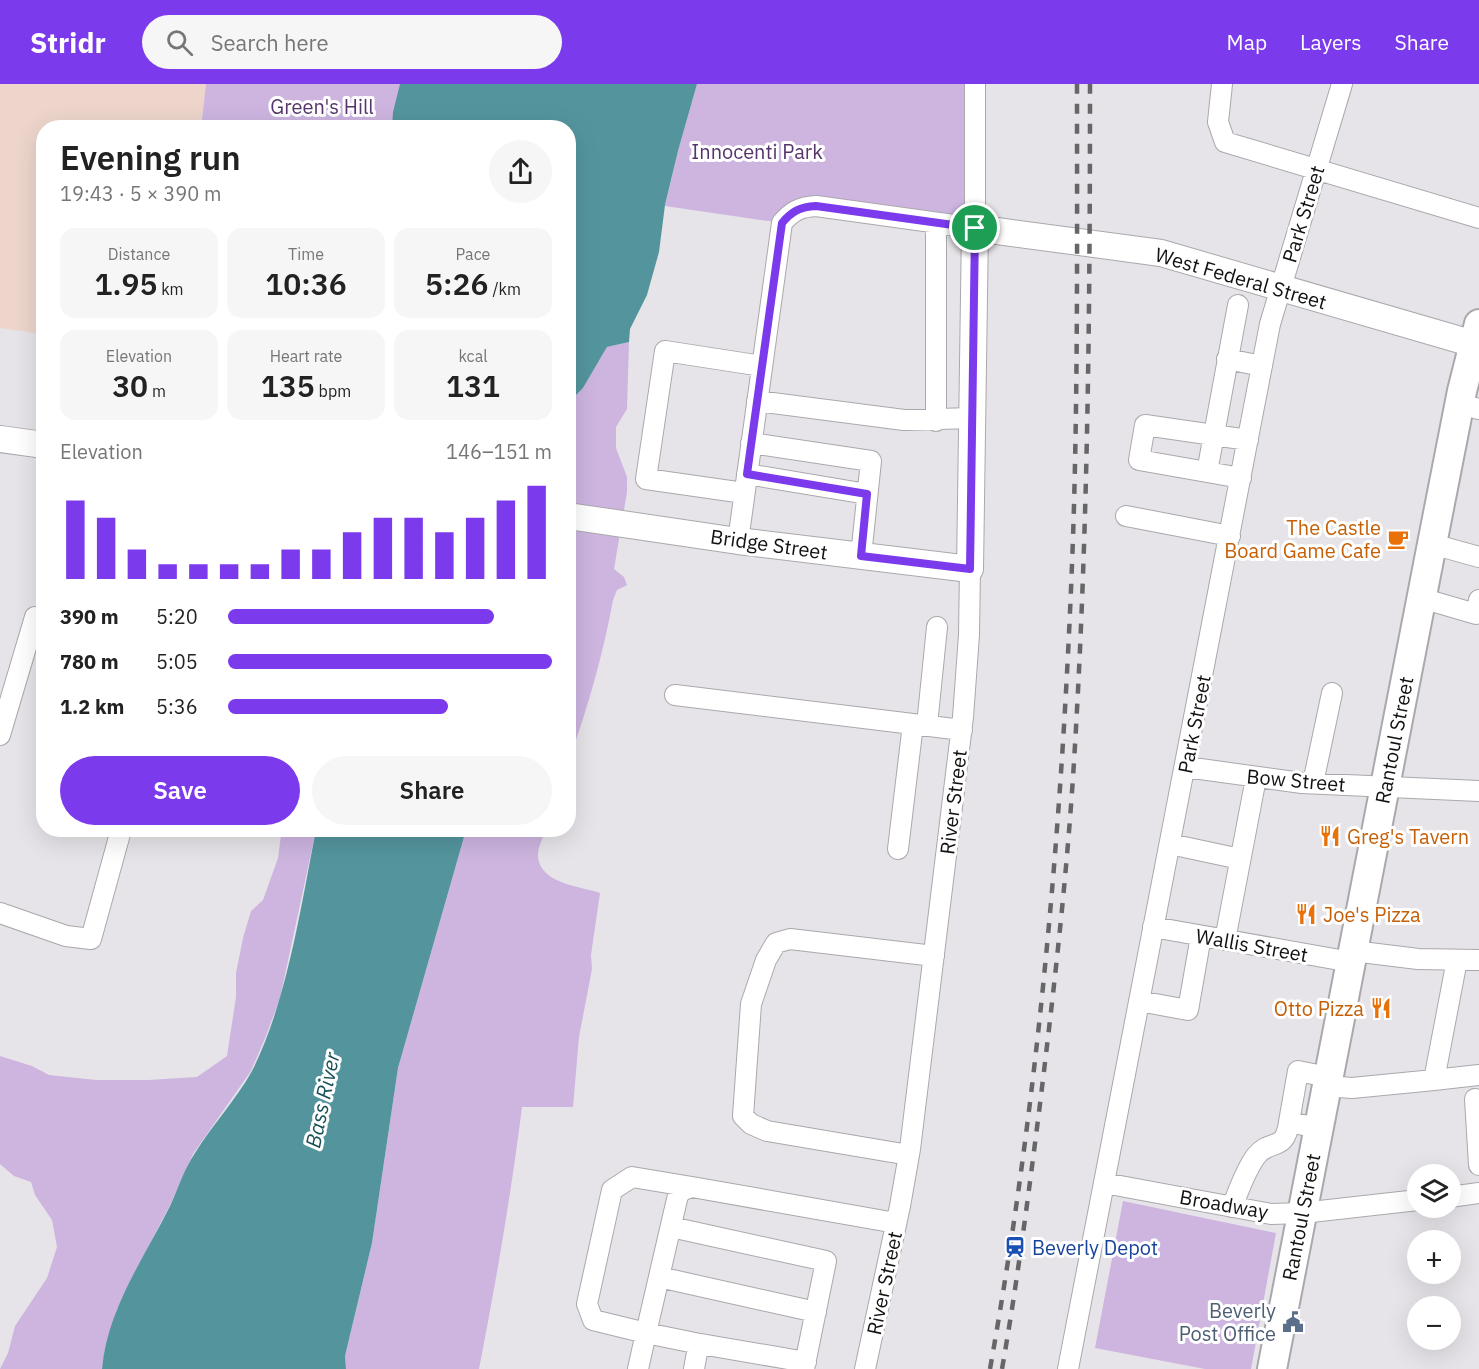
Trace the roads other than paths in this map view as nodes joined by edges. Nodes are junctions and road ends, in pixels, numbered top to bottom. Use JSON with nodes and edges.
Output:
{"nodes":[{"id":1,"x":975,"y":84,"type":"edge"},
{"id":2,"x":1222,"y":84,"type":"edge"},
{"id":3,"x":1342,"y":84,"type":"edge"},
{"id":4,"x":1317,"y":170,"type":"junction"},
{"id":5,"x":1479,"y":218,"type":"edge"},
{"id":6,"x":936,"y":223,"type":"junction"},
{"id":7,"x":975,"y":228,"type":"junction"},
{"id":8,"x":1280,"y":288,"type":"junction"},
{"id":9,"x":1238,"y":305,"type":"dead end"},
{"id":10,"x":1477,"y":338,"type":"edge"},
{"id":11,"x":1227,"y":359,"type":"junction"},
{"id":12,"x":762,"y":366,"type":"junction"},
{"id":13,"x":1262,"y":366,"type":"junction"},
{"id":14,"x":757,"y":401,"type":"junction"},
{"id":15,"x":1469,"y":407,"type":"edge"},
{"id":16,"x":972,"y":418,"type":"junction"},
{"id":17,"x":936,"y":421,"type":"junction"},
{"id":18,"x":1214,"y":435,"type":"junction"},
{"id":19,"x":0,"y":439,"type":"edge"},
{"id":20,"x":1248,"y":440,"type":"junction"},
{"id":21,"x":751,"y":443,"type":"junction"},
{"id":22,"x":36,"y":445,"type":"edge"},
{"id":23,"x":1207,"y":472,"type":"junction"},
{"id":24,"x":1241,"y":478,"type":"junction"},
{"id":25,"x":746,"y":484,"type":"junction"},
{"id":26,"x":867,"y":494,"type":"junction"},
{"id":27,"x":1126,"y":516,"type":"dead end"},
{"id":28,"x":576,"y":517,"type":"edge"},
{"id":29,"x":1230,"y":536,"type":"junction"},
{"id":30,"x":738,"y":541,"type":"junction"},
{"id":31,"x":1432,"y":544,"type":"junction"},
{"id":32,"x":861,"y":556,"type":"junction"},
{"id":33,"x":1479,"y":557,"type":"edge"},
{"id":34,"x":970,"y":569,"type":"junction"},
{"id":35,"x":1421,"y":598,"type":"junction"},
{"id":36,"x":1479,"y":600,"type":"edge"},
{"id":37,"x":35,"y":617,"type":"dead end"},
{"id":38,"x":937,"y":627,"type":"dead end"},
{"id":39,"x":1332,"y":693,"type":"dead end"},
{"id":40,"x":675,"y":695,"type":"dead end"},
{"id":41,"x":920,"y":724,"type":"junction"},
{"id":42,"x":962,"y":730,"type":"junction"},
{"id":43,"x":0,"y":735,"type":"edge"},
{"id":44,"x":1186,"y":767,"type":"junction"},
{"id":45,"x":1256,"y":778,"type":"junction"},
{"id":46,"x":1313,"y":783,"type":"junction"},
{"id":47,"x":1385,"y":787,"type":"junction"},
{"id":48,"x":1479,"y":791,"type":"edge"},
{"id":49,"x":119,"y":837,"type":"edge"},
{"id":50,"x":1170,"y":844,"type":"junction"},
{"id":51,"x":898,"y":849,"type":"dead end"},
{"id":52,"x":1240,"y":859,"type":"junction"},
{"id":53,"x":0,"y":913,"type":"edge"},
{"id":54,"x":1153,"y":927,"type":"junction"},
{"id":55,"x":1201,"y":936,"type":"junction"},
{"id":56,"x":1225,"y":940,"type":"junction"},
{"id":57,"x":934,"y":956,"type":"junction"},
{"id":58,"x":1352,"y":957,"type":"junction"},
{"id":59,"x":1457,"y":960,"type":"junction"},
{"id":60,"x":1479,"y":960,"type":"edge"},
{"id":61,"x":1139,"y":1001,"type":"junction"},
{"id":62,"x":1479,"y":1075,"type":"edge"},
{"id":63,"x":1434,"y":1080,"type":"junction"},
{"id":64,"x":1328,"y":1081,"type":"junction"},
{"id":65,"x":1475,"y":1099,"type":"dead end"},
{"id":66,"x":1289,"y":1122,"type":"junction"},
{"id":67,"x":1318,"y":1128,"type":"junction"},
{"id":68,"x":909,"y":1155,"type":"junction"},
{"id":69,"x":1479,"y":1165,"type":"edge"},
{"id":70,"x":1104,"y":1183,"type":"junction"},
{"id":71,"x":692,"y":1187,"type":"junction"},
{"id":72,"x":1479,"y":1193,"type":"edge"},
{"id":73,"x":1461,"y":1195,"type":"edge"},
{"id":74,"x":1407,"y":1201,"type":"edge"},
{"id":75,"x":1232,"y":1207,"type":"junction"},
{"id":76,"x":1302,"y":1213,"type":"junction"},
{"id":77,"x":896,"y":1223,"type":"junction"},
{"id":78,"x":671,"y":1227,"type":"junction"},
{"id":79,"x":659,"y":1277,"type":"junction"},
{"id":80,"x":816,"y":1312,"type":"junction"},
{"id":81,"x":646,"y":1333,"type":"junction"},
{"id":82,"x":695,"y":1343,"type":"junction"},
{"id":83,"x":805,"y":1366,"type":"edge"},
{"id":84,"x":638,"y":1369,"type":"edge"},
{"id":85,"x":694,"y":1369,"type":"edge"},
{"id":86,"x":865,"y":1369,"type":"edge"},
{"id":87,"x":1068,"y":1369,"type":"edge"},
{"id":88,"x":1272,"y":1369,"type":"edge"}],
"edges":[{"from":1,"to":7,"type":"street"},
{"from":2,"to":4,"type":"street"},
{"from":3,"to":4,"type":"street","name":"Park Street"},
{"from":4,"to":5,"type":"street"},
{"from":4,"to":8,"type":"street","name":"Park Street"},
{"from":6,"to":7,"type":"street","name":"West Federal Street"},
{"from":6,"to":12,"type":"street","name":"West Federal Street"},
{"from":6,"to":17,"type":"street"},
{"from":7,"to":8,"type":"main road","name":"West Federal Street"},
{"from":7,"to":16,"type":"main road","name":"River Street"},
{"from":8,"to":10,"type":"main road","name":"West Federal Street"},
{"from":8,"to":13,"type":"street","name":"Park Street"},
{"from":9,"to":11,"type":"street"},
{"from":10,"to":15,"type":"highway","name":"Rantoul Street"},
{"from":11,"to":13,"type":"street"},
{"from":11,"to":18,"type":"street"},
{"from":12,"to":14,"type":"street"},
{"from":12,"to":25,"type":"street"},
{"from":13,"to":20,"type":"street","name":"Park Street"},
{"from":14,"to":17,"type":"street"},
{"from":14,"to":21,"type":"street"},
{"from":15,"to":31,"type":"highway","name":"Rantoul Street"},
{"from":16,"to":17,"type":"street"},
{"from":16,"to":34,"type":"main road","name":"River Street"},
{"from":18,"to":20,"type":"street"},
{"from":18,"to":23,"type":"street"},
{"from":18,"to":23,"type":"street"},
{"from":19,"to":22,"type":"main road"},
{"from":20,"to":24,"type":"street","name":"Park Street"},
{"from":21,"to":25,"type":"street"},
{"from":21,"to":26,"type":"street"},
{"from":23,"to":24,"type":"street"},
{"from":24,"to":29,"type":"street","name":"Park Street"},
{"from":25,"to":26,"type":"street"},
{"from":25,"to":30,"type":"street"},
{"from":26,"to":32,"type":"street"},
{"from":27,"to":29,"type":"street"},
{"from":28,"to":30,"type":"main road","name":"Bridge Street"},
{"from":29,"to":44,"type":"street","name":"Park Street"},
{"from":30,"to":32,"type":"main road","name":"Bridge Street"},
{"from":31,"to":33,"type":"street"},
{"from":31,"to":35,"type":"highway","name":"Rantoul Street"},
{"from":32,"to":34,"type":"main road","name":"Bridge Street"},
{"from":34,"to":42,"type":"street","name":"River Street"},
{"from":35,"to":36,"type":"street"},
{"from":35,"to":47,"type":"highway","name":"Rantoul Street"},
{"from":37,"to":43,"type":"street"},
{"from":38,"to":41,"type":"street"},
{"from":39,"to":46,"type":"street"},
{"from":40,"to":41,"type":"street"},
{"from":41,"to":42,"type":"street"},
{"from":41,"to":51,"type":"street"},
{"from":42,"to":57,"type":"street","name":"River Street"},
{"from":44,"to":45,"type":"street","name":"Bow Street"},
{"from":44,"to":50,"type":"street","name":"Park Street"},
{"from":45,"to":46,"type":"street","name":"Bow Street"},
{"from":45,"to":52,"type":"street"},
{"from":46,"to":47,"type":"street","name":"Bow Street"},
{"from":47,"to":48,"type":"street","name":"Bow Street"},
{"from":47,"to":58,"type":"highway","name":"Rantoul Street"},
{"from":49,"to":53,"type":"street"},
{"from":50,"to":52,"type":"street"},
{"from":50,"to":54,"type":"street","name":"Park Street"},
{"from":52,"to":56,"type":"street"},
{"from":54,"to":55,"type":"street","name":"Wallis Street"},
{"from":54,"to":61,"type":"street","name":"Park Street"},
{"from":55,"to":56,"type":"street","name":"Wallis Street"},
{"from":55,"to":61,"type":"street"},
{"from":56,"to":58,"type":"street","name":"Wallis Street"},
{"from":57,"to":68,"type":"street","name":"River Street"},
{"from":57,"to":68,"type":"street"},
{"from":58,"to":59,"type":"street","name":"Wallis Street"},
{"from":58,"to":64,"type":"highway","name":"Rantoul Street"},
{"from":59,"to":60,"type":"street","name":"Wallis Street"},
{"from":59,"to":63,"type":"street"},
{"from":61,"to":70,"type":"street","name":"Park Street"},
{"from":62,"to":63,"type":"street"},
{"from":63,"to":64,"type":"street"},
{"from":64,"to":66,"type":"street"},
{"from":64,"to":67,"type":"highway","name":"Rantoul Street"},
{"from":65,"to":69,"type":"street"},
{"from":66,"to":67,"type":"street"},
{"from":66,"to":75,"type":"street"},
{"from":67,"to":76,"type":"highway","name":"Rantoul Street"},
{"from":68,"to":77,"type":"street","name":"River Street"},
{"from":70,"to":75,"type":"street","name":"Broadway"},
{"from":70,"to":87,"type":"street","name":"Park Street"},
{"from":71,"to":77,"type":"street"},
{"from":71,"to":78,"type":"street"},
{"from":71,"to":81,"type":"street"},
{"from":72,"to":73,"type":"street"},
{"from":74,"to":76,"type":"street","name":"Broadway"},
{"from":75,"to":76,"type":"street","name":"Broadway"},
{"from":76,"to":88,"type":"highway","name":"Rantoul Street"},
{"from":77,"to":86,"type":"street","name":"River Street"},
{"from":78,"to":79,"type":"street"},
{"from":78,"to":80,"type":"street"},
{"from":79,"to":80,"type":"street"},
{"from":79,"to":81,"type":"street"},
{"from":80,"to":83,"type":"street"},
{"from":81,"to":82,"type":"street"},
{"from":81,"to":84,"type":"street"},
{"from":82,"to":83,"type":"street"},
{"from":82,"to":85,"type":"street"}]}
